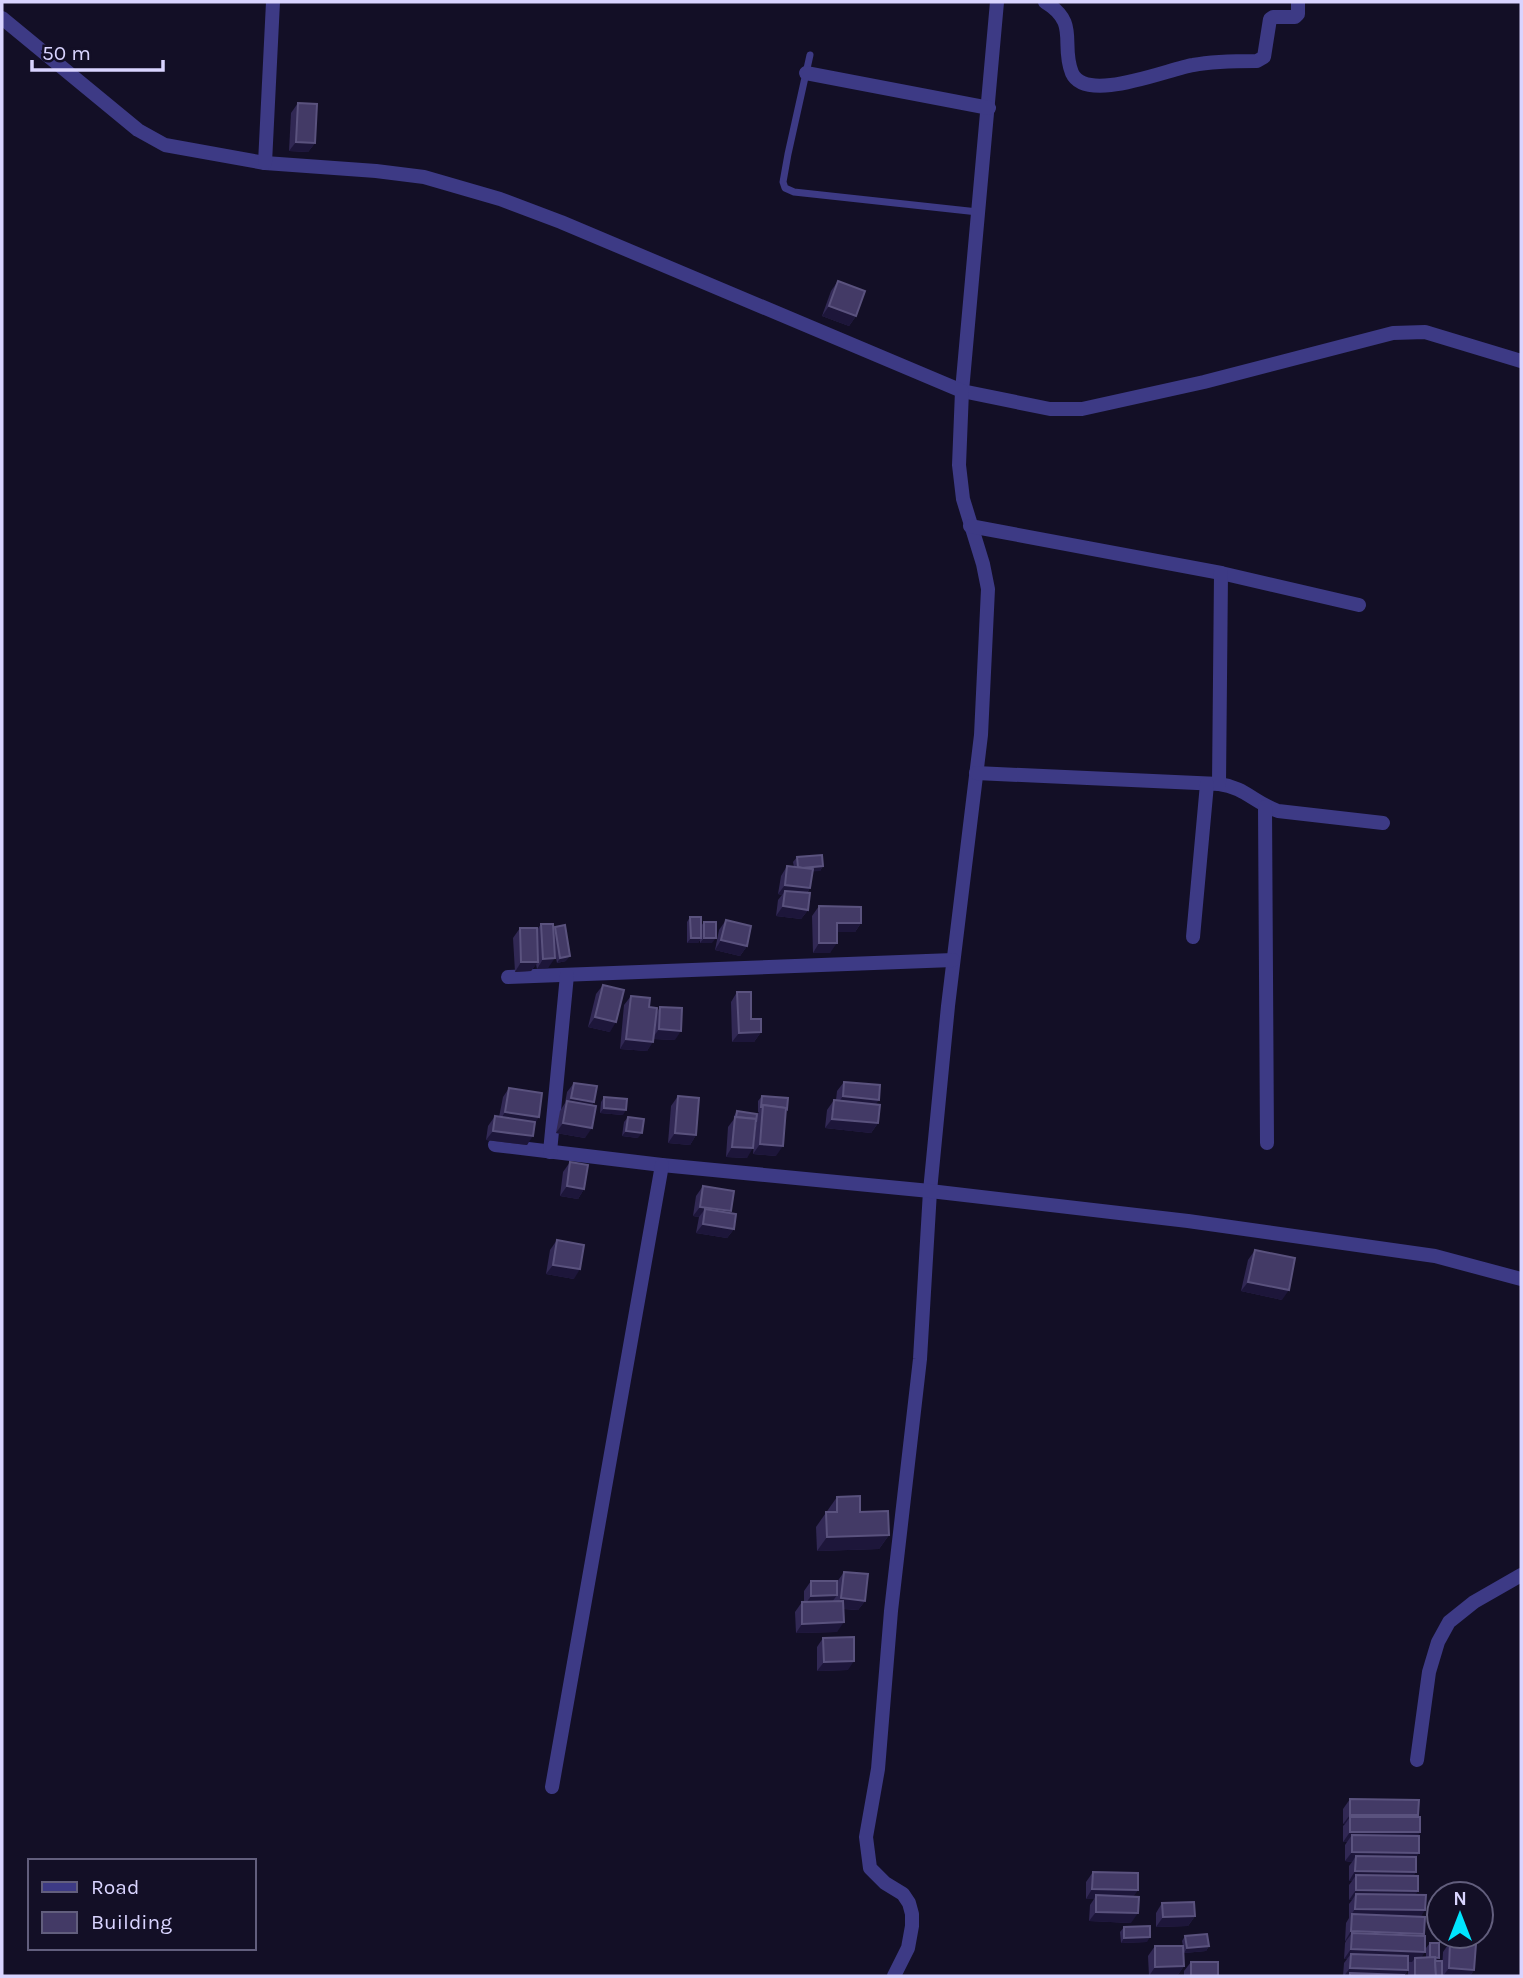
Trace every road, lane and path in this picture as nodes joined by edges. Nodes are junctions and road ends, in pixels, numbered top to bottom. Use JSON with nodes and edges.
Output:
{"nodes":[{"id":1,"x":273,"y":2,"type":"edge"},
{"id":2,"x":997,"y":2,"type":"edge"},
{"id":3,"x":1045,"y":2,"type":"edge"},
{"id":4,"x":1298,"y":2,"type":"edge"},
{"id":5,"x":2,"y":18,"type":"edge"},
{"id":6,"x":810,"y":55,"type":"dead end"},
{"id":7,"x":806,"y":73,"type":"junction"},
{"id":8,"x":989,"y":108,"type":"junction"},
{"id":9,"x":265,"y":163,"type":"junction"},
{"id":10,"x":978,"y":212,"type":"junction"},
{"id":11,"x":1521,"y":361,"type":"edge"},
{"id":12,"x":962,"y":391,"type":"junction"},
{"id":13,"x":970,"y":526,"type":"junction"},
{"id":14,"x":1221,"y":573,"type":"junction"},
{"id":15,"x":1359,"y":605,"type":"dead end"},
{"id":16,"x":976,"y":773,"type":"junction"},
{"id":17,"x":1213,"y":784,"type":"junction"},
{"id":18,"x":1265,"y":807,"type":"junction"},
{"id":19,"x":1383,"y":823,"type":"dead end"},
{"id":20,"x":1193,"y":937,"type":"dead end"},
{"id":21,"x":953,"y":960,"type":"junction"},
{"id":22,"x":567,"y":975,"type":"junction"},
{"id":23,"x":508,"y":977,"type":"dead end"},
{"id":24,"x":1266,"y":1143,"type":"dead end"},
{"id":25,"x":495,"y":1145,"type":"dead end"},
{"id":26,"x":550,"y":1152,"type":"junction"},
{"id":27,"x":662,"y":1165,"type":"junction"},
{"id":28,"x":930,"y":1191,"type":"junction"},
{"id":29,"x":1516,"y":1278,"type":"edge"},
{"id":30,"x":1521,"y":1575,"type":"edge"},
{"id":31,"x":1417,"y":1760,"type":"dead end"},
{"id":32,"x":552,"y":1787,"type":"dead end"},
{"id":33,"x":894,"y":1976,"type":"edge"}],
"edges":[{"from":1,"to":9,"type":"street"},
{"from":2,"to":8,"type":"street"},
{"from":3,"to":4,"type":"street"},
{"from":5,"to":9,"type":"street"},
{"from":6,"to":7,"type":"lane"},
{"from":7,"to":8,"type":"street"},
{"from":7,"to":10,"type":"lane"},
{"from":8,"to":10,"type":"street"},
{"from":9,"to":12,"type":"street"},
{"from":10,"to":12,"type":"street"},
{"from":11,"to":12,"type":"street"},
{"from":12,"to":13,"type":"street"},
{"from":13,"to":14,"type":"street"},
{"from":13,"to":16,"type":"street"},
{"from":14,"to":15,"type":"street"},
{"from":14,"to":17,"type":"street"},
{"from":16,"to":17,"type":"street"},
{"from":16,"to":21,"type":"street"},
{"from":17,"to":18,"type":"street"},
{"from":17,"to":20,"type":"street"},
{"from":18,"to":19,"type":"street"},
{"from":18,"to":24,"type":"street"},
{"from":21,"to":22,"type":"street"},
{"from":21,"to":28,"type":"street"},
{"from":22,"to":23,"type":"street"},
{"from":22,"to":26,"type":"street"},
{"from":25,"to":26,"type":"street"},
{"from":26,"to":27,"type":"street"},
{"from":27,"to":28,"type":"street"},
{"from":27,"to":32,"type":"street"},
{"from":28,"to":29,"type":"street"},
{"from":28,"to":33,"type":"street"},
{"from":30,"to":31,"type":"street"}]}
